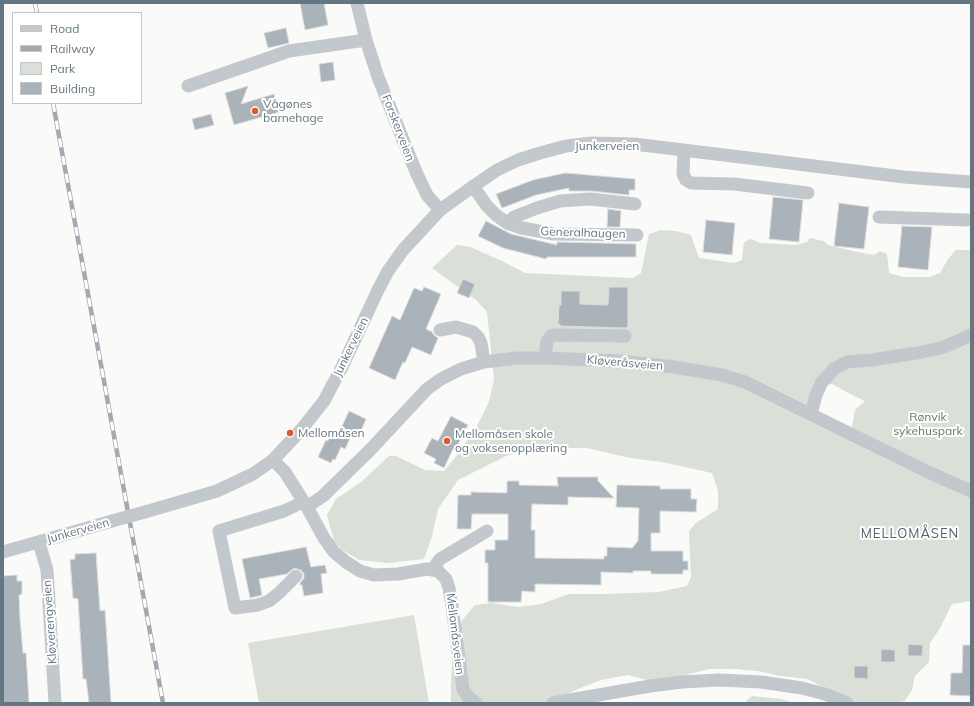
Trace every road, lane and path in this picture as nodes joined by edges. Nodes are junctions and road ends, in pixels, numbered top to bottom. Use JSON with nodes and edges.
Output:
{"nodes":[{"id":1,"x":357,"y":3,"type":"edge"},
{"id":2,"x":366,"y":40,"type":"junction"},
{"id":3,"x":188,"y":86,"type":"dead end"},
{"id":4,"x":684,"y":150,"type":"junction"},
{"id":5,"x":971,"y":182,"type":"edge"},
{"id":6,"x":473,"y":186,"type":"junction"},
{"id":7,"x":808,"y":192,"type":"dead end"},
{"id":8,"x":635,"y":204,"type":"dead end"},
{"id":9,"x":440,"y":210,"type":"junction"},
{"id":10,"x":879,"y":217,"type":"dead end"},
{"id":11,"x":967,"y":220,"type":"dead end"},
{"id":12,"x":507,"y":222,"type":"junction"},
{"id":13,"x":637,"y":235,"type":"dead end"},
{"id":14,"x":440,"y":330,"type":"dead end"},
{"id":15,"x":971,"y":335,"type":"edge"},
{"id":16,"x":625,"y":336,"type":"dead end"},
{"id":17,"x":546,"y":358,"type":"junction"},
{"id":18,"x":484,"y":362,"type":"junction"},
{"id":19,"x":811,"y":414,"type":"junction"},
{"id":20,"x":273,"y":460,"type":"junction"},
{"id":21,"x":971,"y":491,"type":"edge"},
{"id":22,"x":305,"y":504,"type":"junction"},
{"id":23,"x":488,"y":531,"type":"dead end"},
{"id":24,"x":39,"y":542,"type":"junction"},
{"id":25,"x":3,"y":552,"type":"edge"},
{"id":26,"x":432,"y":570,"type":"junction"},
{"id":27,"x":296,"y":576,"type":"dead end"},
{"id":28,"x":56,"y":703,"type":"edge"},
{"id":29,"x":476,"y":703,"type":"edge"},
{"id":30,"x":553,"y":703,"type":"edge"},
{"id":31,"x":848,"y":703,"type":"edge"}],
"edges":[{"from":1,"to":2,"type":"street","name":"Forskerveien"},
{"from":2,"to":3,"type":"street"},
{"from":2,"to":9,"type":"street","name":"Forskerveien"},
{"from":4,"to":5,"type":"street","name":"Junkerveien"},
{"from":4,"to":6,"type":"street","name":"Junkerveien"},
{"from":4,"to":7,"type":"street"},
{"from":6,"to":9,"type":"street","name":"Junkerveien"},
{"from":6,"to":12,"type":"street","name":"Generalhaugen"},
{"from":8,"to":12,"type":"street","name":"Generalhaugen"},
{"from":9,"to":20,"type":"street","name":"Junkerveien"},
{"from":10,"to":11,"type":"street"},
{"from":12,"to":13,"type":"street","name":"Generalhaugen"},
{"from":14,"to":18,"type":"street"},
{"from":15,"to":19,"type":"street"},
{"from":16,"to":17,"type":"street"},
{"from":17,"to":18,"type":"street","name":"Kløveråsveien"},
{"from":17,"to":19,"type":"street","name":"Kløveråsveien"},
{"from":18,"to":22,"type":"street","name":"Kløveråsveien"},
{"from":19,"to":21,"type":"street","name":"Kløveråsveien"},
{"from":20,"to":22,"type":"street"},
{"from":20,"to":24,"type":"street","name":"Junkerveien","bridge":true},
{"from":22,"to":26,"type":"street"},
{"from":22,"to":27,"type":"street","name":"Kløveråsveien"},
{"from":23,"to":26,"type":"street"},
{"from":24,"to":25,"type":"street","name":"Junkerveien"},
{"from":24,"to":28,"type":"street","name":"Kløverengveien"},
{"from":26,"to":29,"type":"street","name":"Mellomåsveien"},
{"from":30,"to":31,"type":"street"}]}
